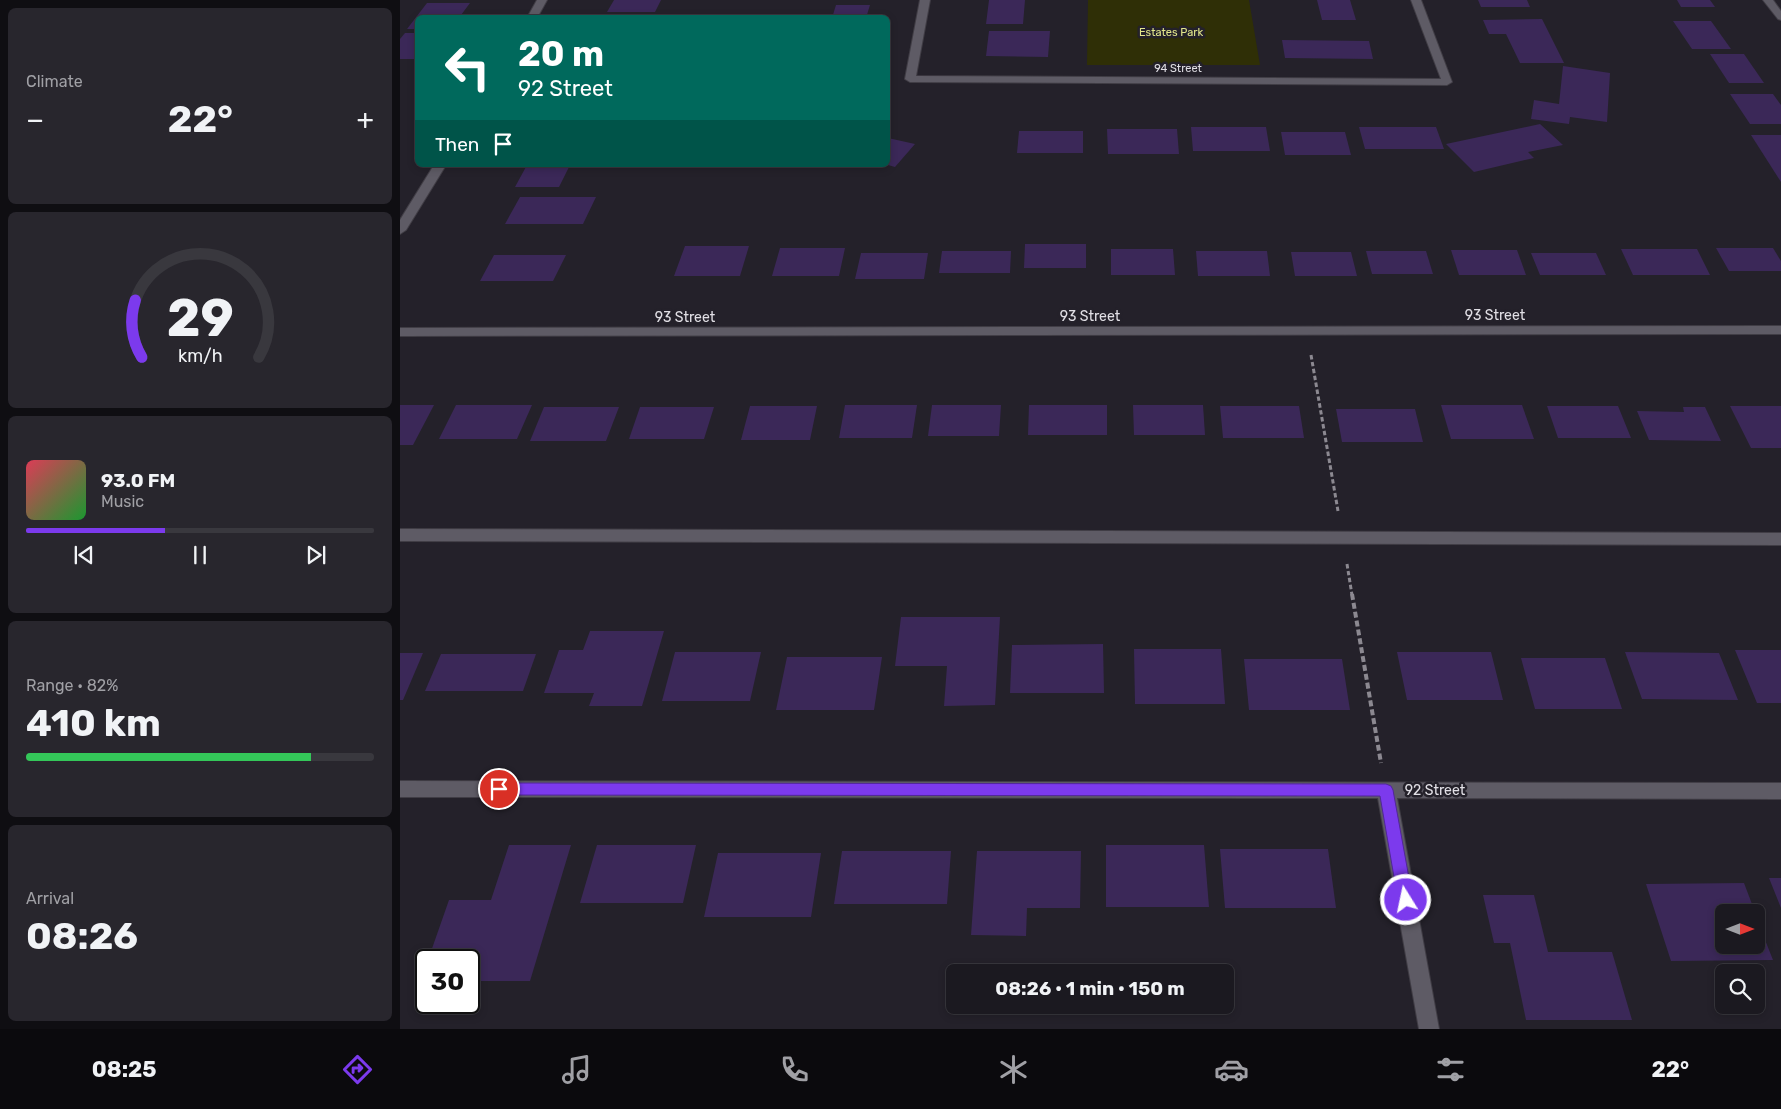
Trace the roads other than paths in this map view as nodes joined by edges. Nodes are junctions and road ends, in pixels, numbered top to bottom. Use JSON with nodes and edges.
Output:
{"nodes":[{"id":1,"x":542,"y":0,"type":"edge"},
{"id":2,"x":925,"y":0,"type":"edge"},
{"id":3,"x":1416,"y":0,"type":"edge"},
{"id":4,"x":1768,"y":0,"type":"edge"},
{"id":5,"x":534,"y":15,"type":"edge"},
{"id":6,"x":1781,"y":17,"type":"edge"},
{"id":7,"x":439,"y":167,"type":"edge"},
{"id":8,"x":400,"y":230,"type":"edge"},
{"id":9,"x":1781,"y":330,"type":"edge"},
{"id":10,"x":400,"y":332,"type":"edge"},
{"id":11,"x":400,"y":535,"type":"edge"},
{"id":12,"x":1781,"y":539,"type":"edge"},
{"id":13,"x":400,"y":789,"type":"edge"},
{"id":14,"x":1386,"y":790,"type":"junction"},
{"id":15,"x":1781,"y":791,"type":"edge"},
{"id":16,"x":1429,"y":1029,"type":"edge"}],
"edges":[{"from":1,"to":5,"type":"street"},
{"from":2,"to":3,"type":"street","name":"94 Street"},
{"from":4,"to":6,"type":"street"},
{"from":7,"to":8,"type":"street"},
{"from":9,"to":10,"type":"street","name":"93 Street"},
{"from":11,"to":12,"type":"street"},
{"from":13,"to":14,"type":"street","name":"92 Street"},
{"from":14,"to":15,"type":"street","name":"92 Street"},
{"from":14,"to":16,"type":"street"}]}
